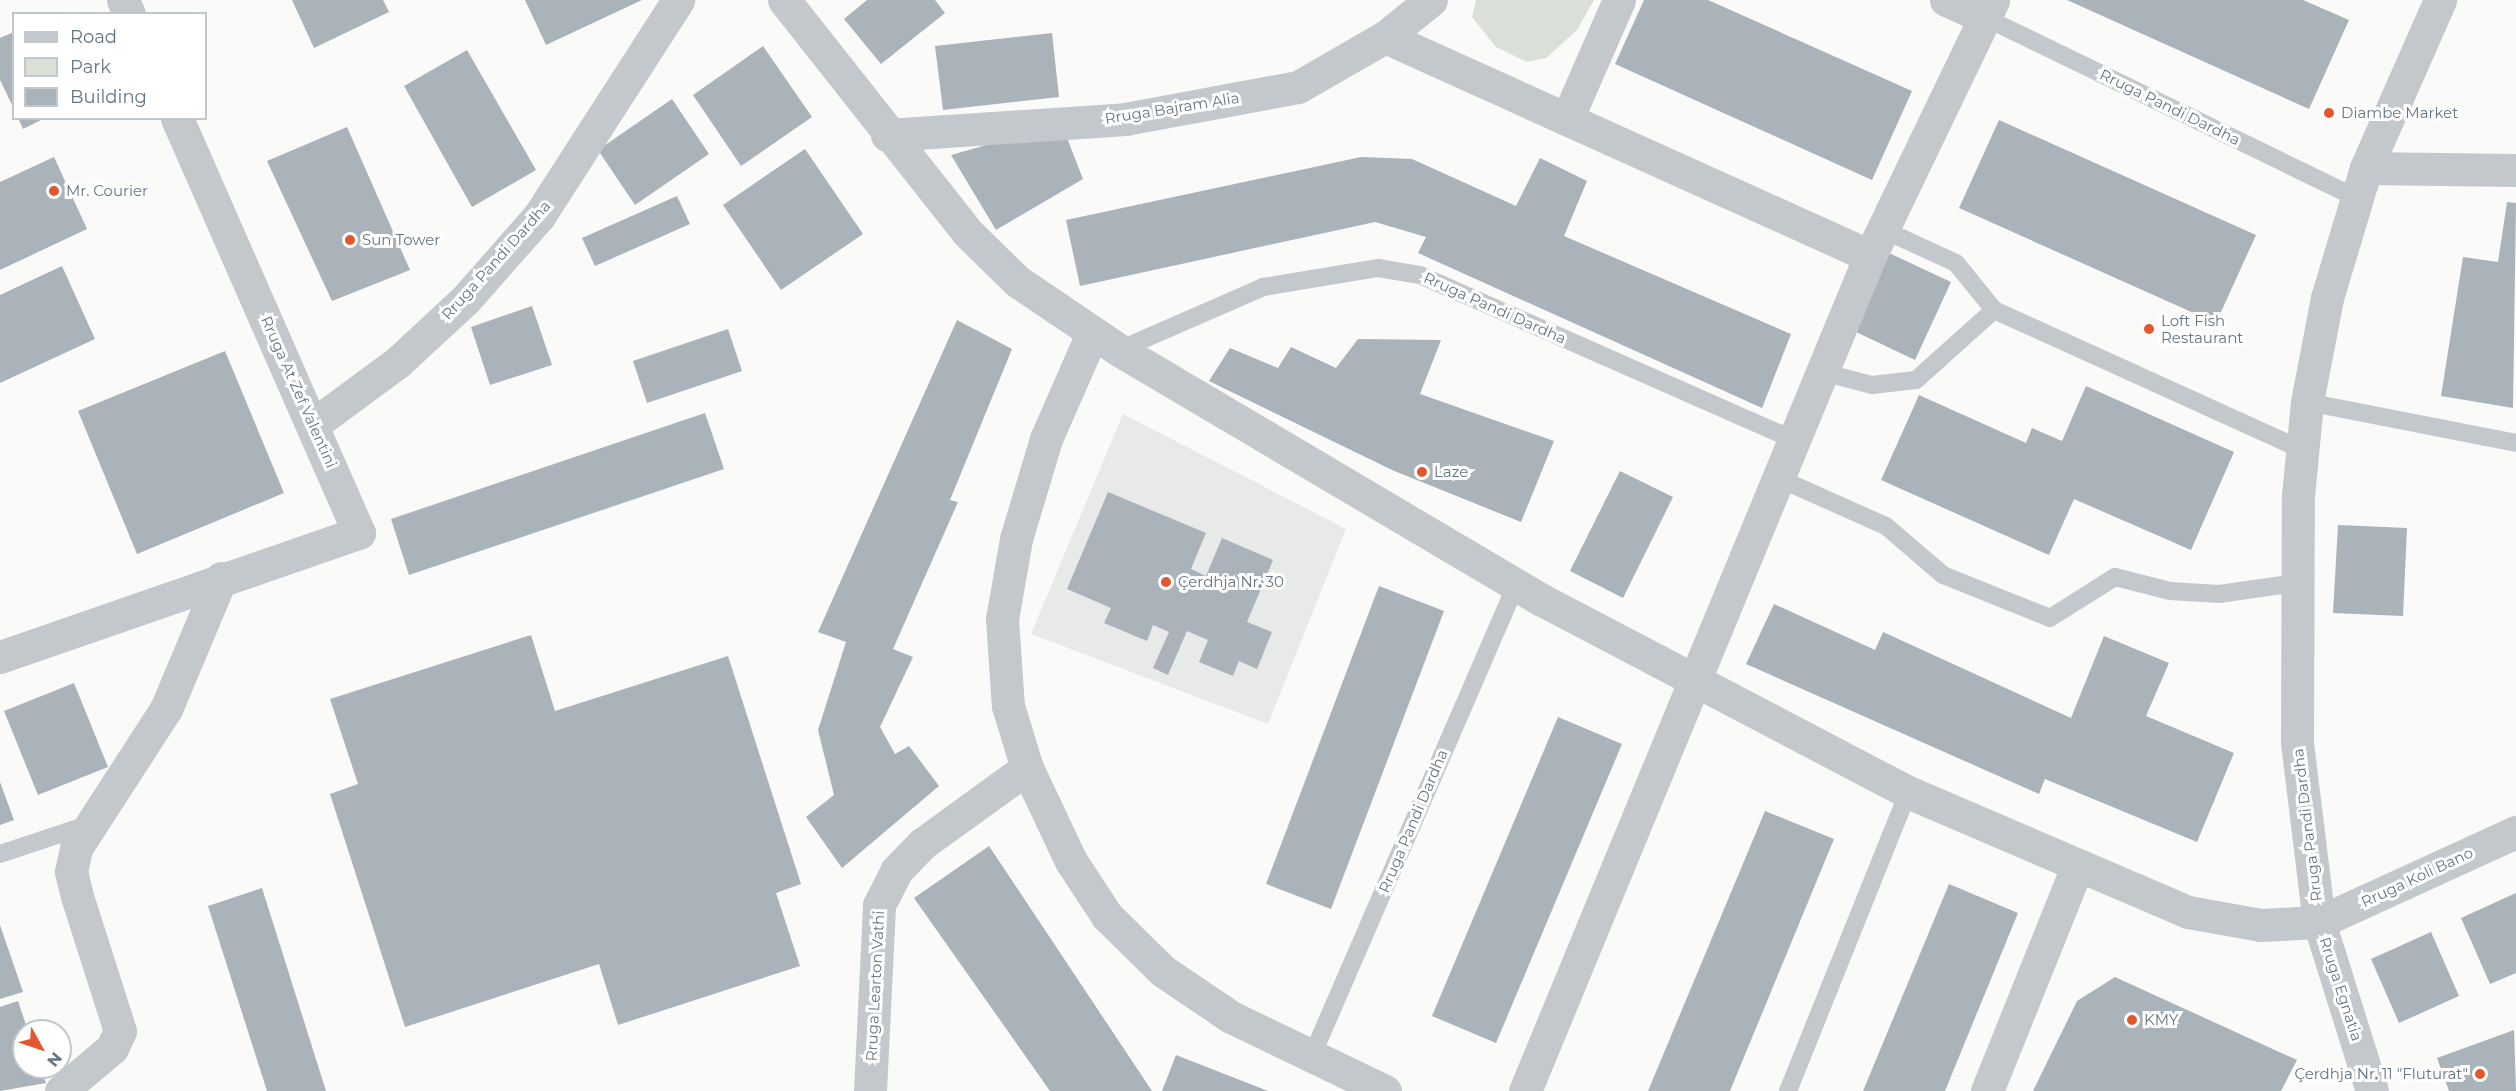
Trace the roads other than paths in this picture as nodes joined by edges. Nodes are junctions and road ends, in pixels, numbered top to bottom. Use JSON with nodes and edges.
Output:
{"nodes":[{"id":1,"x":678,"y":0,"type":"edge"},
{"id":2,"x":784,"y":0,"type":"edge"},
{"id":3,"x":1431,"y":0,"type":"edge"},
{"id":4,"x":1619,"y":0,"type":"edge"},
{"id":5,"x":1946,"y":0,"type":"edge"},
{"id":6,"x":2440,"y":0,"type":"edge"},
{"id":7,"x":1988,"y":8,"type":"edge"},
{"id":8,"x":1385,"y":38,"type":"junction"},
{"id":9,"x":1567,"y":119,"type":"junction"},
{"id":10,"x":178,"y":120,"type":"edge"},
{"id":11,"x":887,"y":135,"type":"junction"},
{"id":12,"x":2516,"y":170,"type":"edge"},
{"id":13,"x":2361,"y":183,"type":"junction"},
{"id":14,"x":1876,"y":242,"type":"junction"},
{"id":15,"x":1994,"y":310,"type":"junction"},
{"id":16,"x":1105,"y":342,"type":"junction"},
{"id":17,"x":1822,"y":372,"type":"junction"},
{"id":18,"x":2307,"y":402,"type":"junction"},
{"id":19,"x":314,"y":424,"type":"junction"},
{"id":20,"x":1794,"y":440,"type":"junction"},
{"id":21,"x":2516,"y":443,"type":"edge"},
{"id":22,"x":2302,"y":450,"type":"junction"},
{"id":23,"x":1778,"y":478,"type":"junction"},
{"id":24,"x":221,"y":578,"type":"junction"},
{"id":25,"x":2295,"y":583,"type":"junction"},
{"id":26,"x":1516,"y":585,"type":"junction"},
{"id":27,"x":0,"y":657,"type":"edge"},
{"id":28,"x":1694,"y":683,"type":"junction"},
{"id":29,"x":1027,"y":768,"type":"junction"},
{"id":30,"x":1908,"y":792,"type":"junction"},
{"id":31,"x":90,"y":824,"type":"junction"},
{"id":32,"x":2516,"y":831,"type":"edge"},
{"id":33,"x":0,"y":855,"type":"edge"},
{"id":34,"x":2077,"y":867,"type":"junction"},
{"id":35,"x":2319,"y":922,"type":"junction"},
{"id":36,"x":1311,"y":1058,"type":"junction"},
{"id":37,"x":61,"y":1091,"type":"edge"},
{"id":38,"x":870,"y":1091,"type":"edge"},
{"id":39,"x":1385,"y":1091,"type":"edge"},
{"id":40,"x":1526,"y":1091,"type":"edge"},
{"id":41,"x":1788,"y":1091,"type":"edge"},
{"id":42,"x":1987,"y":1091,"type":"edge"},
{"id":43,"x":2372,"y":1091,"type":"edge"}],
"edges":[{"from":1,"to":19,"type":"street","name":"Rruga Pandi Dardha"},
{"from":2,"to":11,"type":"street","name":"Rruga Pandi Dardha"},
{"from":3,"to":8,"type":"street","name":"Rruga Bajram Alia"},
{"from":4,"to":9,"type":"street"},
{"from":5,"to":7,"type":"street"},
{"from":6,"to":13,"type":"street","name":"Rruga Pandi Dardha"},
{"from":7,"to":13,"type":"lane","name":"Rruga Pandi Dardha"},
{"from":7,"to":14,"type":"street"},
{"from":8,"to":9,"type":"street"},
{"from":8,"to":11,"type":"street","name":"Rruga Bajram Alia"},
{"from":9,"to":14,"type":"street"},
{"from":10,"to":19,"type":"street","name":"Rruga At Zef Valentini"},
{"from":11,"to":16,"type":"street","name":"Rruga Pandi Dardha"},
{"from":12,"to":13,"type":"street"},
{"from":13,"to":18,"type":"street","name":"Rruga Pandi Dardha"},
{"from":14,"to":15,"type":"lane"},
{"from":14,"to":17,"type":"street"},
{"from":15,"to":17,"type":"lane"},
{"from":15,"to":22,"type":"lane"},
{"from":16,"to":20,"type":"lane","name":"Rruga Pandi Dardha"},
{"from":16,"to":26,"type":"street","name":"Rruga Pandi Dardha"},
{"from":16,"to":29,"type":"street"},
{"from":17,"to":20,"type":"street"},
{"from":18,"to":21,"type":"lane"},
{"from":18,"to":22,"type":"street","name":"Rruga Pandi Dardha"},
{"from":19,"to":24,"type":"street","name":"Rruga At Zef Valentini"},
{"from":20,"to":23,"type":"street"},
{"from":22,"to":25,"type":"street","name":"Rruga Pandi Dardha"},
{"from":23,"to":25,"type":"lane"},
{"from":23,"to":28,"type":"street"},
{"from":24,"to":27,"type":"street","name":"Rruga At Zef Valentini"},
{"from":24,"to":31,"type":"street"},
{"from":25,"to":35,"type":"street","name":"Rruga Pandi Dardha"},
{"from":26,"to":28,"type":"street","name":"Rruga Pandi Dardha"},
{"from":26,"to":36,"type":"lane","name":"Rruga Pandi Dardha"},
{"from":28,"to":30,"type":"street","name":"Rruga Pandi Dardha"},
{"from":28,"to":40,"type":"street"},
{"from":29,"to":36,"type":"street"},
{"from":29,"to":38,"type":"street","name":"Rruga Learton Vathi"},
{"from":30,"to":34,"type":"street","name":"Rruga Pandi Dardha"},
{"from":30,"to":41,"type":"lane"},
{"from":31,"to":33,"type":"lane"},
{"from":31,"to":37,"type":"street"},
{"from":32,"to":35,"type":"street","name":"Rruga Koli Bano"},
{"from":34,"to":35,"type":"street","name":"Rruga Pandi Dardha"},
{"from":34,"to":42,"type":"street"},
{"from":35,"to":43,"type":"street","name":"Rruga Egnatia"},
{"from":36,"to":39,"type":"street"}]}
